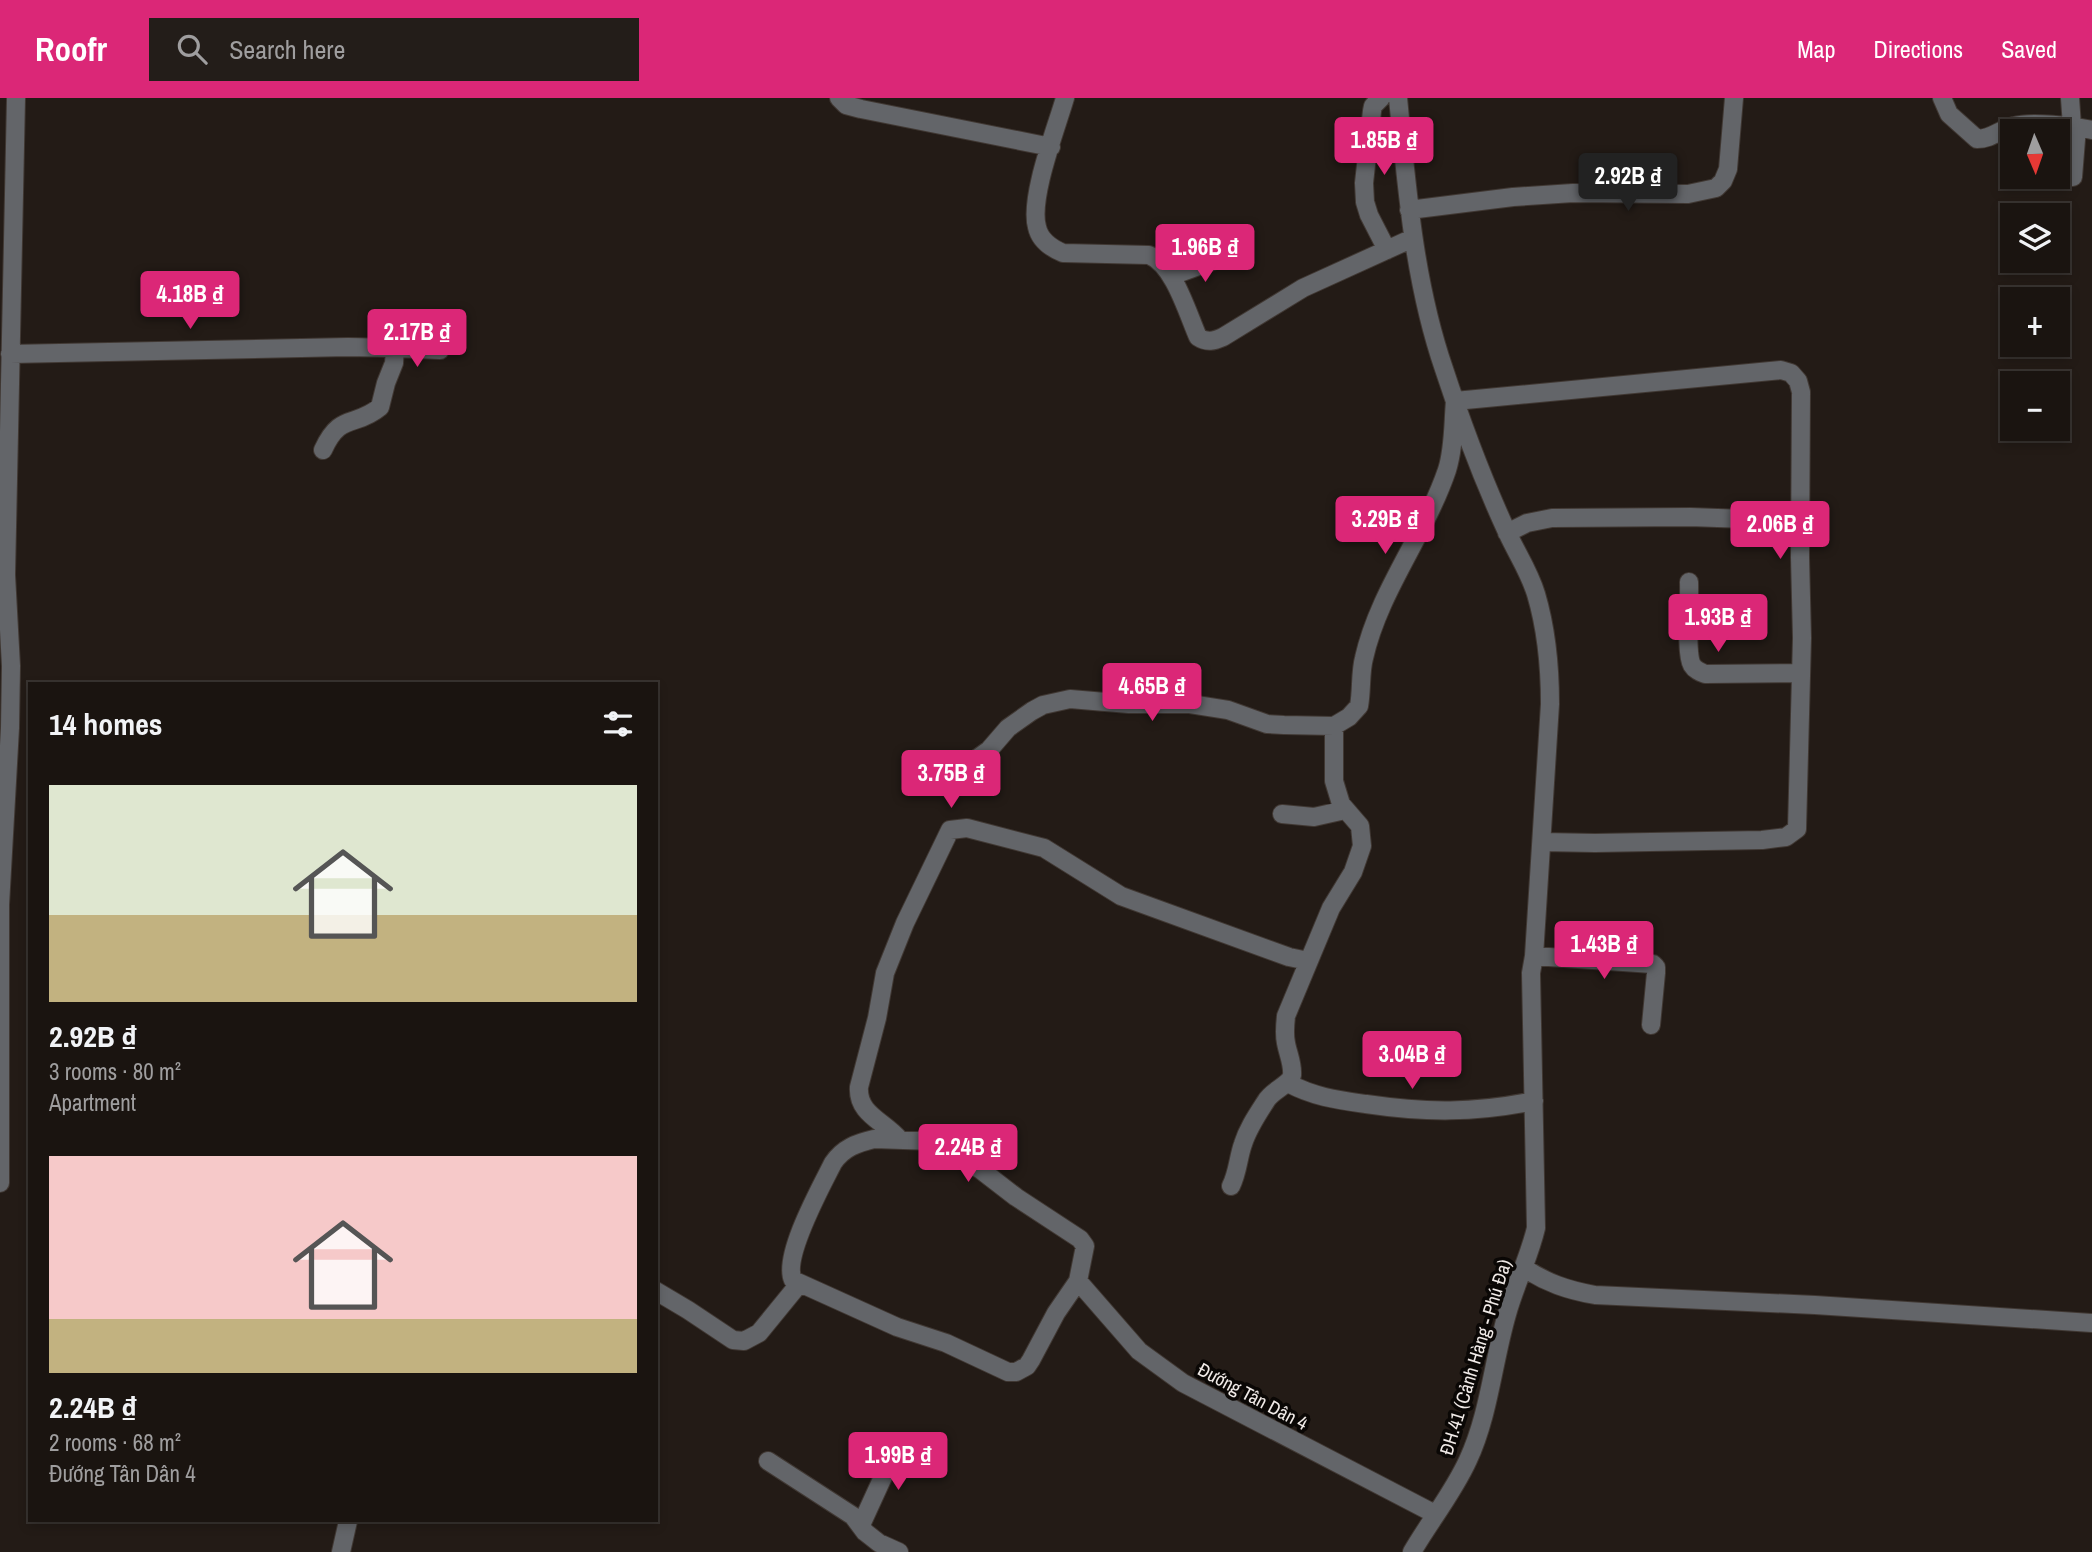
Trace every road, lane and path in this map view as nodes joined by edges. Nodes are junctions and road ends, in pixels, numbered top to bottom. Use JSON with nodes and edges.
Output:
{"nodes":[{"id":1,"x":16,"y":98,"type":"edge"},
{"id":2,"x":839,"y":98,"type":"edge"},
{"id":3,"x":1065,"y":98,"type":"edge"},
{"id":4,"x":1398,"y":98,"type":"edge"},
{"id":5,"x":1734,"y":98,"type":"edge"},
{"id":6,"x":1942,"y":98,"type":"edge"},
{"id":7,"x":2070,"y":98,"type":"edge"},
{"id":8,"x":1379,"y":99,"type":"edge"},
{"id":9,"x":2080,"y":128,"type":"edge"},
{"id":10,"x":1051,"y":147,"type":"junction"},
{"id":11,"x":2073,"y":177,"type":"dead end"},
{"id":12,"x":15,"y":187,"type":"junction"},
{"id":13,"x":0,"y":202,"type":"edge"},
{"id":14,"x":1409,"y":210,"type":"junction"},
{"id":15,"x":6,"y":236,"type":"edge"},
{"id":16,"x":1413,"y":238,"type":"junction"},
{"id":17,"x":1387,"y":250,"type":"junction"},
{"id":18,"x":1226,"y":256,"type":"dead end"},
{"id":19,"x":1171,"y":276,"type":"junction"},
{"id":20,"x":395,"y":348,"type":"junction"},
{"id":21,"x":440,"y":350,"type":"dead end"},
{"id":22,"x":10,"y":354,"type":"junction"},
{"id":23,"x":1455,"y":401,"type":"junction"},
{"id":24,"x":323,"y":450,"type":"dead end"},
{"id":25,"x":1800,"y":521,"type":"junction"},
{"id":26,"x":1507,"y":533,"type":"junction"},
{"id":27,"x":1689,"y":582,"type":"dead end"},
{"id":28,"x":1800,"y":673,"type":"junction"},
{"id":29,"x":1334,"y":726,"type":"junction"},
{"id":30,"x":975,"y":760,"type":"dead end"},
{"id":31,"x":1345,"y":810,"type":"junction"},
{"id":32,"x":1282,"y":814,"type":"dead end"},
{"id":33,"x":1542,"y":842,"type":"junction"},
{"id":34,"x":1534,"y":956,"type":"junction"},
{"id":35,"x":1308,"y":961,"type":"junction"},
{"id":36,"x":1651,"y":1025,"type":"dead end"},
{"id":37,"x":1288,"y":1083,"type":"junction"},
{"id":38,"x":1534,"y":1101,"type":"junction"},
{"id":39,"x":899,"y":1139,"type":"junction"},
{"id":40,"x":0,"y":1183,"type":"edge"},
{"id":41,"x":1231,"y":1186,"type":"dead end"},
{"id":42,"x":1524,"y":1268,"type":"junction"},
{"id":43,"x":1078,"y":1281,"type":"junction"},
{"id":44,"x":799,"y":1284,"type":"junction"},
{"id":45,"x":658,"y":1292,"type":"edge"},
{"id":46,"x":2092,"y":1323,"type":"edge"},
{"id":47,"x":899,"y":1442,"type":"dead end"},
{"id":48,"x":768,"y":1461,"type":"dead end"},
{"id":49,"x":1435,"y":1514,"type":"junction"},
{"id":50,"x":348,"y":1522,"type":"edge"},
{"id":51,"x":861,"y":1525,"type":"junction"},
{"id":52,"x":341,"y":1552,"type":"edge"},
{"id":53,"x":899,"y":1552,"type":"edge"},
{"id":54,"x":1412,"y":1552,"type":"edge"}],
"edges":[{"from":1,"to":12,"type":"street"},
{"from":2,"to":10,"type":"street"},
{"from":3,"to":10,"type":"street"},
{"from":4,"to":14,"type":"street","name":"ĐH.41 (Cảnh Hàng - Phú Đa)"},
{"from":5,"to":14,"type":"street"},
{"from":6,"to":9,"type":"street"},
{"from":7,"to":9,"type":"street"},
{"from":8,"to":17,"type":"street"},
{"from":9,"to":11,"type":"street"},
{"from":10,"to":19,"type":"street"},
{"from":12,"to":13,"type":"street"},
{"from":12,"to":15,"type":"street"},
{"from":14,"to":16,"type":"street","name":"ĐH.41 (Cảnh Hàng - Phú Đa)"},
{"from":15,"to":22,"type":"street"},
{"from":16,"to":17,"type":"street"},
{"from":16,"to":23,"type":"street","name":"ĐH.41 (Cảnh Hàng - Phú Đa)"},
{"from":17,"to":19,"type":"street"},
{"from":18,"to":19,"type":"street"},
{"from":20,"to":21,"type":"street"},
{"from":20,"to":22,"type":"street"},
{"from":20,"to":24,"type":"street"},
{"from":22,"to":40,"type":"street"},
{"from":23,"to":25,"type":"street"},
{"from":23,"to":26,"type":"street","name":"ĐH.41 (Cảnh Hàng - Phú Đa)"},
{"from":23,"to":29,"type":"street"},
{"from":25,"to":26,"type":"street"},
{"from":25,"to":28,"type":"street"},
{"from":26,"to":33,"type":"street","name":"ĐH.41 (Cảnh Hàng - Phú Đa)"},
{"from":27,"to":28,"type":"street"},
{"from":28,"to":33,"type":"street"},
{"from":29,"to":30,"type":"street"},
{"from":29,"to":31,"type":"street"},
{"from":31,"to":32,"type":"street"},
{"from":31,"to":35,"type":"street"},
{"from":33,"to":34,"type":"street","name":"ĐH.41 (Cảnh Hàng - Phú Đa)"},
{"from":34,"to":36,"type":"street"},
{"from":34,"to":38,"type":"street","name":"ĐH.41 (Cảnh Hàng - Phú Đa)"},
{"from":35,"to":37,"type":"street"},
{"from":35,"to":39,"type":"street"},
{"from":37,"to":38,"type":"street"},
{"from":37,"to":41,"type":"street"},
{"from":38,"to":42,"type":"street","name":"ĐH.41 (Cảnh Hàng - Phú Đa)"},
{"from":39,"to":43,"type":"street"},
{"from":39,"to":44,"type":"street"},
{"from":42,"to":46,"type":"street"},
{"from":42,"to":49,"type":"street","name":"ĐH.41 (Cảnh Hàng - Phú Đa)"},
{"from":43,"to":44,"type":"street"},
{"from":43,"to":49,"type":"street","name":"Đướng Tân Dân 4"},
{"from":44,"to":45,"type":"street"},
{"from":47,"to":51,"type":"street"},
{"from":48,"to":51,"type":"street"},
{"from":49,"to":54,"type":"street","name":"ĐH.41 (Cảnh Hàng - Phú Đa)"},
{"from":50,"to":52,"type":"street"},
{"from":51,"to":53,"type":"street"}]}
